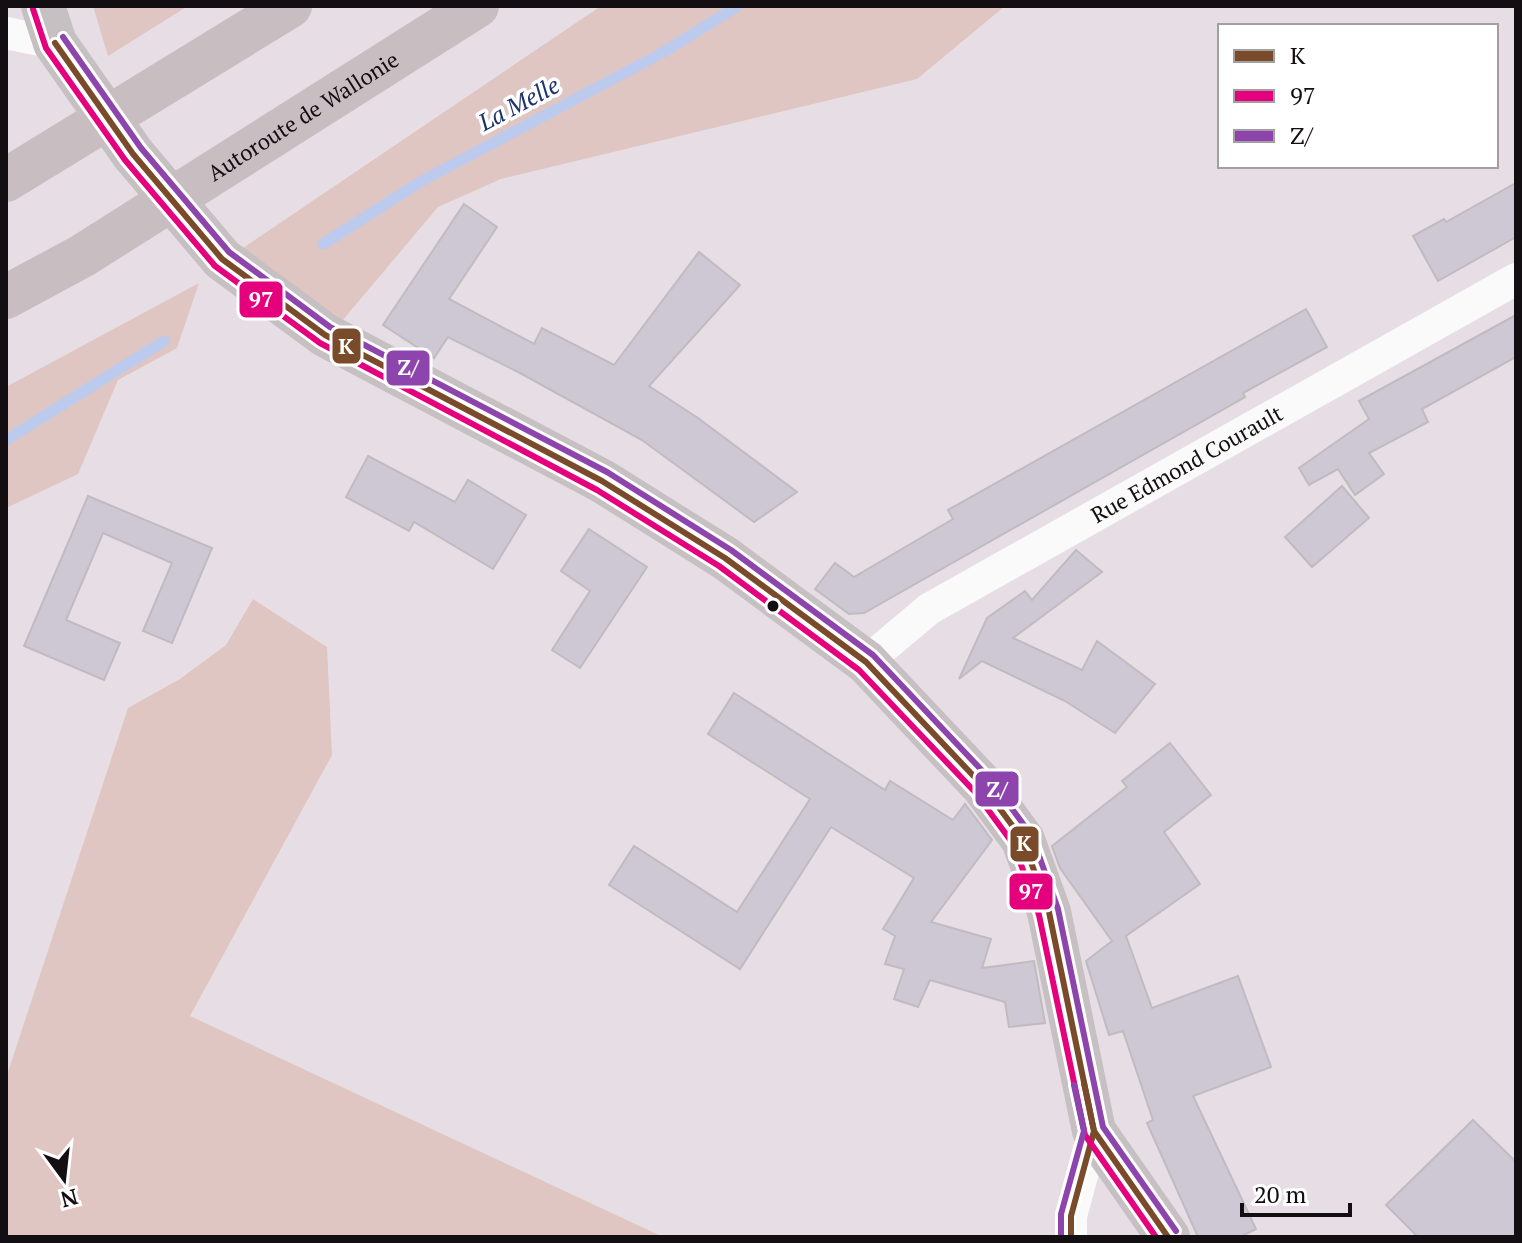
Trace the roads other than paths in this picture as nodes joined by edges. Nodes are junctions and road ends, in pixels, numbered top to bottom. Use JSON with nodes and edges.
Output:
{"nodes":[{"id":1,"x":290,"y":6,"type":"edge"},
{"id":2,"x":477,"y":6,"type":"edge"},
{"id":3,"x":49,"y":24,"type":"edge"},
{"id":4,"x":6,"y":33,"type":"edge"},
{"id":5,"x":15,"y":175,"type":"edge"},
{"id":6,"x":1516,"y":279,"type":"edge"},
{"id":7,"x":6,"y":297,"type":"edge"},
{"id":8,"x":866,"y":662,"type":"junction"},
{"id":9,"x":1094,"y":1131,"type":"junction"},
{"id":10,"x":1071,"y":1237,"type":"edge"},
{"id":11,"x":1168,"y":1237,"type":"edge"}],
"edges":[{"from":1,"to":5,"type":"highway"},
{"from":2,"to":7,"type":"highway","name":"Autoroute de Wallonie"},
{"from":3,"to":4,"type":"street"},
{"from":3,"to":8,"type":"main road"},
{"from":6,"to":8,"type":"street","name":"Rue Edmond Courault"},
{"from":8,"to":9,"type":"main road"},
{"from":9,"to":10,"type":"street"},
{"from":9,"to":11,"type":"main road"}]}
